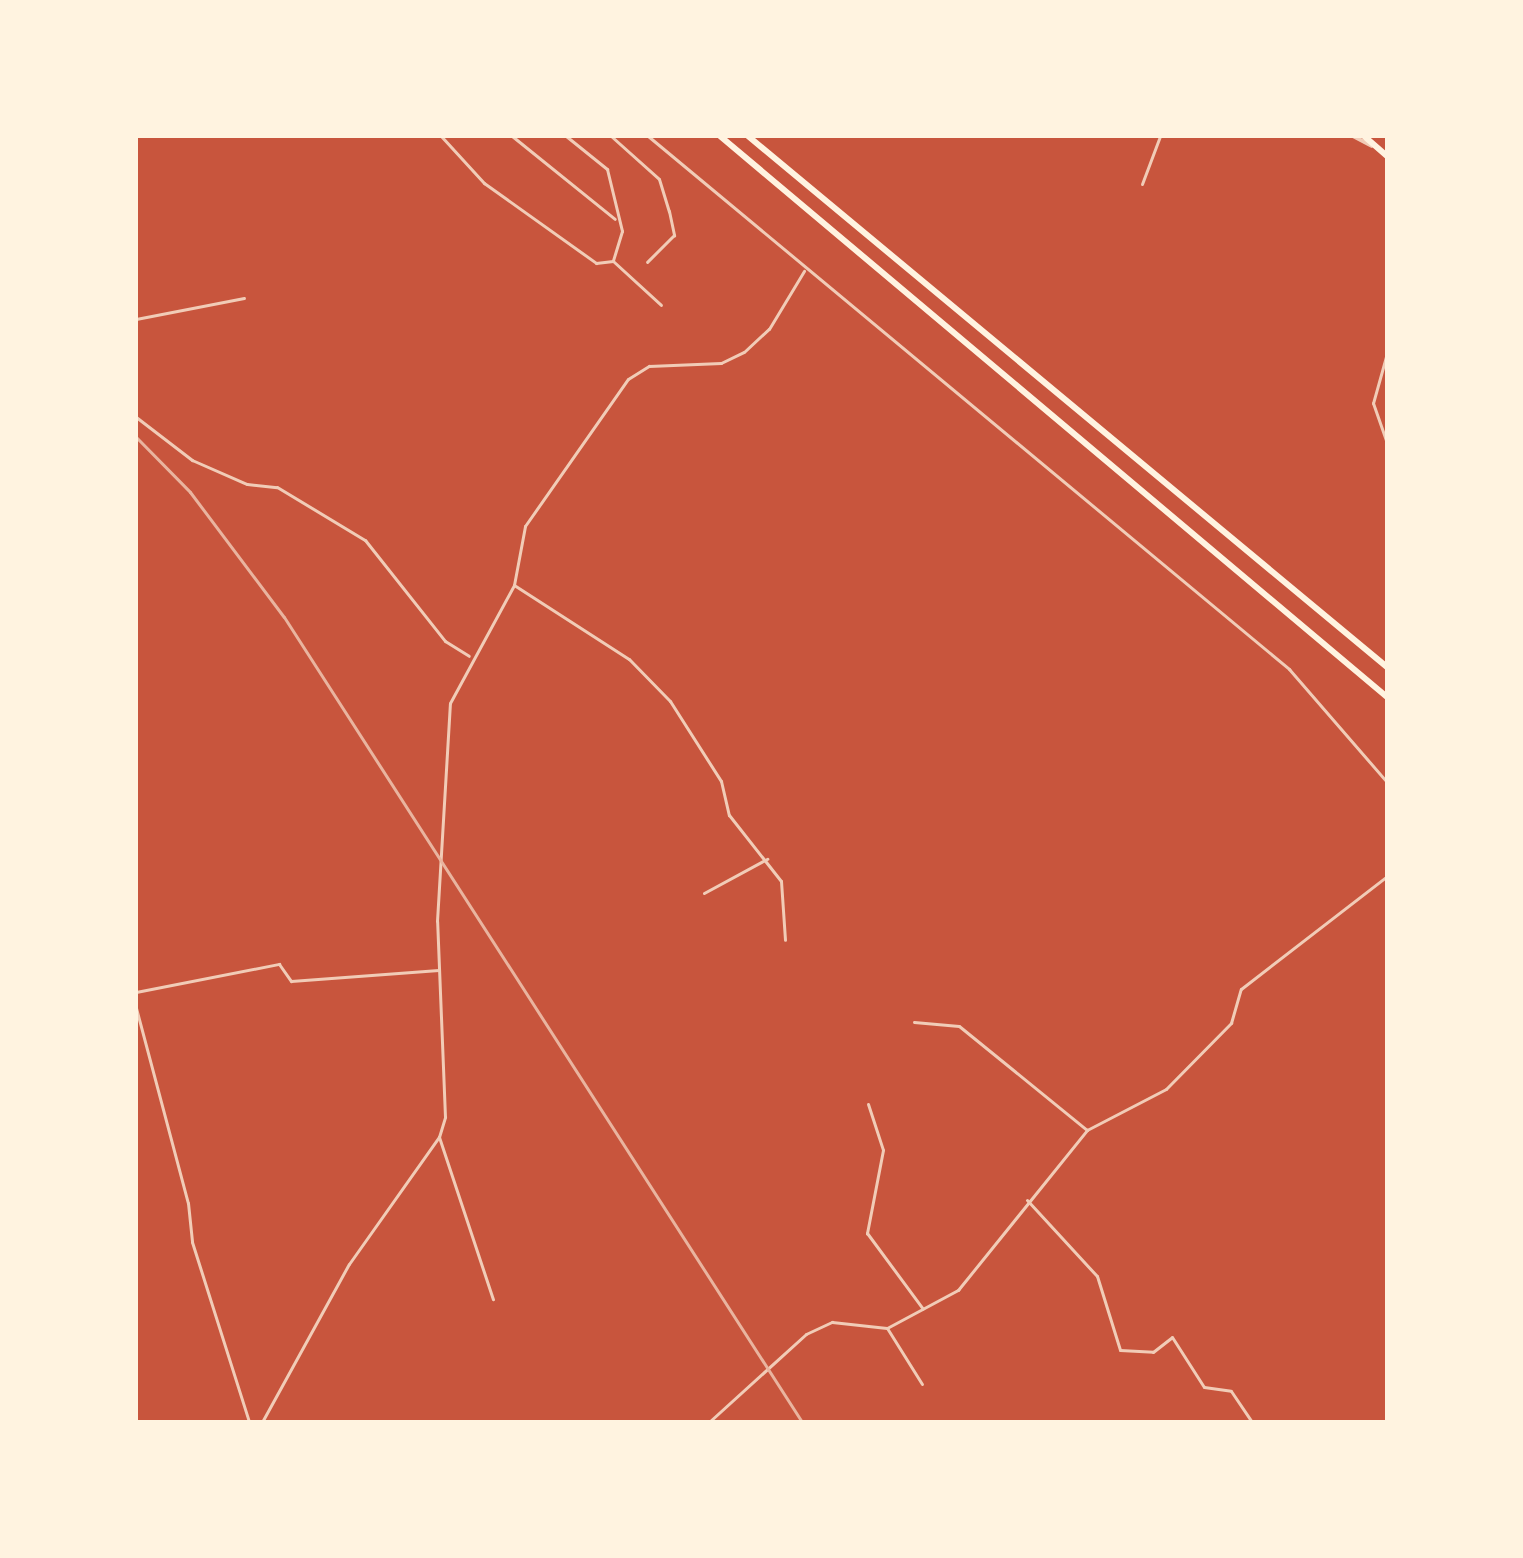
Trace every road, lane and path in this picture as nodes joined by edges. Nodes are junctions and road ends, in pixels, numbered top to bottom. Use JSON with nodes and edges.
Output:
{"nodes":[{"id":1,"x":441,"y":136,"type":"edge"},
{"id":2,"x":512,"y":136,"type":"edge"},
{"id":3,"x":566,"y":136,"type":"edge"},
{"id":4,"x":611,"y":136,"type":"edge"},
{"id":5,"x":648,"y":136,"type":"edge"},
{"id":6,"x":720,"y":136,"type":"edge"},
{"id":7,"x":748,"y":136,"type":"edge"},
{"id":8,"x":1160,"y":136,"type":"edge"},
{"id":9,"x":1353,"y":136,"type":"edge"},
{"id":10,"x":1364,"y":136,"type":"edge"},
{"id":11,"x":1384,"y":154,"type":"edge"},
{"id":12,"x":1142,"y":184,"type":"dead end"},
{"id":13,"x":617,"y":220,"type":"junction"},
{"id":14,"x":613,"y":261,"type":"junction"},
{"id":15,"x":647,"y":262,"type":"dead end"},
{"id":16,"x":804,"y":271,"type":"junction"},
{"id":17,"x":244,"y":298,"type":"dead end"},
{"id":18,"x":661,"y":305,"type":"dead end"},
{"id":19,"x":136,"y":319,"type":"edge"},
{"id":20,"x":1387,"y":353,"type":"edge"},
{"id":21,"x":136,"y":417,"type":"edge"},
{"id":22,"x":1387,"y":443,"type":"edge"},
{"id":23,"x":514,"y":585,"type":"junction"},
{"id":24,"x":469,"y":656,"type":"junction"},
{"id":25,"x":1387,"y":667,"type":"edge"},
{"id":26,"x":1387,"y":697,"type":"edge"},
{"id":27,"x":1387,"y":782,"type":"edge"},
{"id":28,"x":767,"y":859,"type":"junction"},
{"id":29,"x":1387,"y":876,"type":"edge"},
{"id":30,"x":704,"y":893,"type":"dead end"},
{"id":31,"x":785,"y":940,"type":"dead end"},
{"id":32,"x":439,"y":970,"type":"junction"},
{"id":33,"x":136,"y":992,"type":"edge"},
{"id":34,"x":136,"y":1008,"type":"edge"},
{"id":35,"x":914,"y":1022,"type":"dead end"},
{"id":36,"x":868,"y":1104,"type":"dead end"},
{"id":37,"x":1087,"y":1130,"type":"junction"},
{"id":38,"x":439,"y":1137,"type":"junction"},
{"id":39,"x":1027,"y":1200,"type":"junction"},
{"id":40,"x":493,"y":1299,"type":"dead end"},
{"id":41,"x":923,"y":1309,"type":"junction"},
{"id":42,"x":887,"y":1328,"type":"junction"},
{"id":43,"x":922,"y":1384,"type":"dead end"},
{"id":44,"x":249,"y":1422,"type":"edge"},
{"id":45,"x":262,"y":1422,"type":"edge"},
{"id":46,"x":709,"y":1422,"type":"edge"},
{"id":47,"x":1252,"y":1422,"type":"edge"}],
"edges":[{"from":1,"to":14,"type":"street"},
{"from":2,"to":13,"type":"street"},
{"from":3,"to":13,"type":"street"},
{"from":4,"to":15,"type":"street"},
{"from":5,"to":16,"type":"street"},
{"from":6,"to":26,"type":"main road"},
{"from":7,"to":25,"type":"main road"},
{"from":8,"to":12,"type":"street"},
{"from":9,"to":11,"type":"street"},
{"from":10,"to":11,"type":"main road"},
{"from":13,"to":14,"type":"street"},
{"from":14,"to":18,"type":"street"},
{"from":16,"to":23,"type":"street"},
{"from":16,"to":27,"type":"street"},
{"from":17,"to":19,"type":"street"},
{"from":20,"to":22,"type":"street"},
{"from":21,"to":24,"type":"street"},
{"from":23,"to":24,"type":"street"},
{"from":23,"to":28,"type":"street"},
{"from":24,"to":32,"type":"street"},
{"from":28,"to":30,"type":"street"},
{"from":28,"to":31,"type":"street"},
{"from":29,"to":37,"type":"street"},
{"from":32,"to":33,"type":"street"},
{"from":32,"to":38,"type":"street"},
{"from":34,"to":44,"type":"street"},
{"from":35,"to":37,"type":"street"},
{"from":36,"to":41,"type":"street"},
{"from":37,"to":39,"type":"street"},
{"from":38,"to":40,"type":"street"},
{"from":38,"to":45,"type":"street"},
{"from":39,"to":41,"type":"street"},
{"from":39,"to":47,"type":"street"},
{"from":41,"to":42,"type":"street"},
{"from":42,"to":43,"type":"street"},
{"from":42,"to":46,"type":"street"}]}
